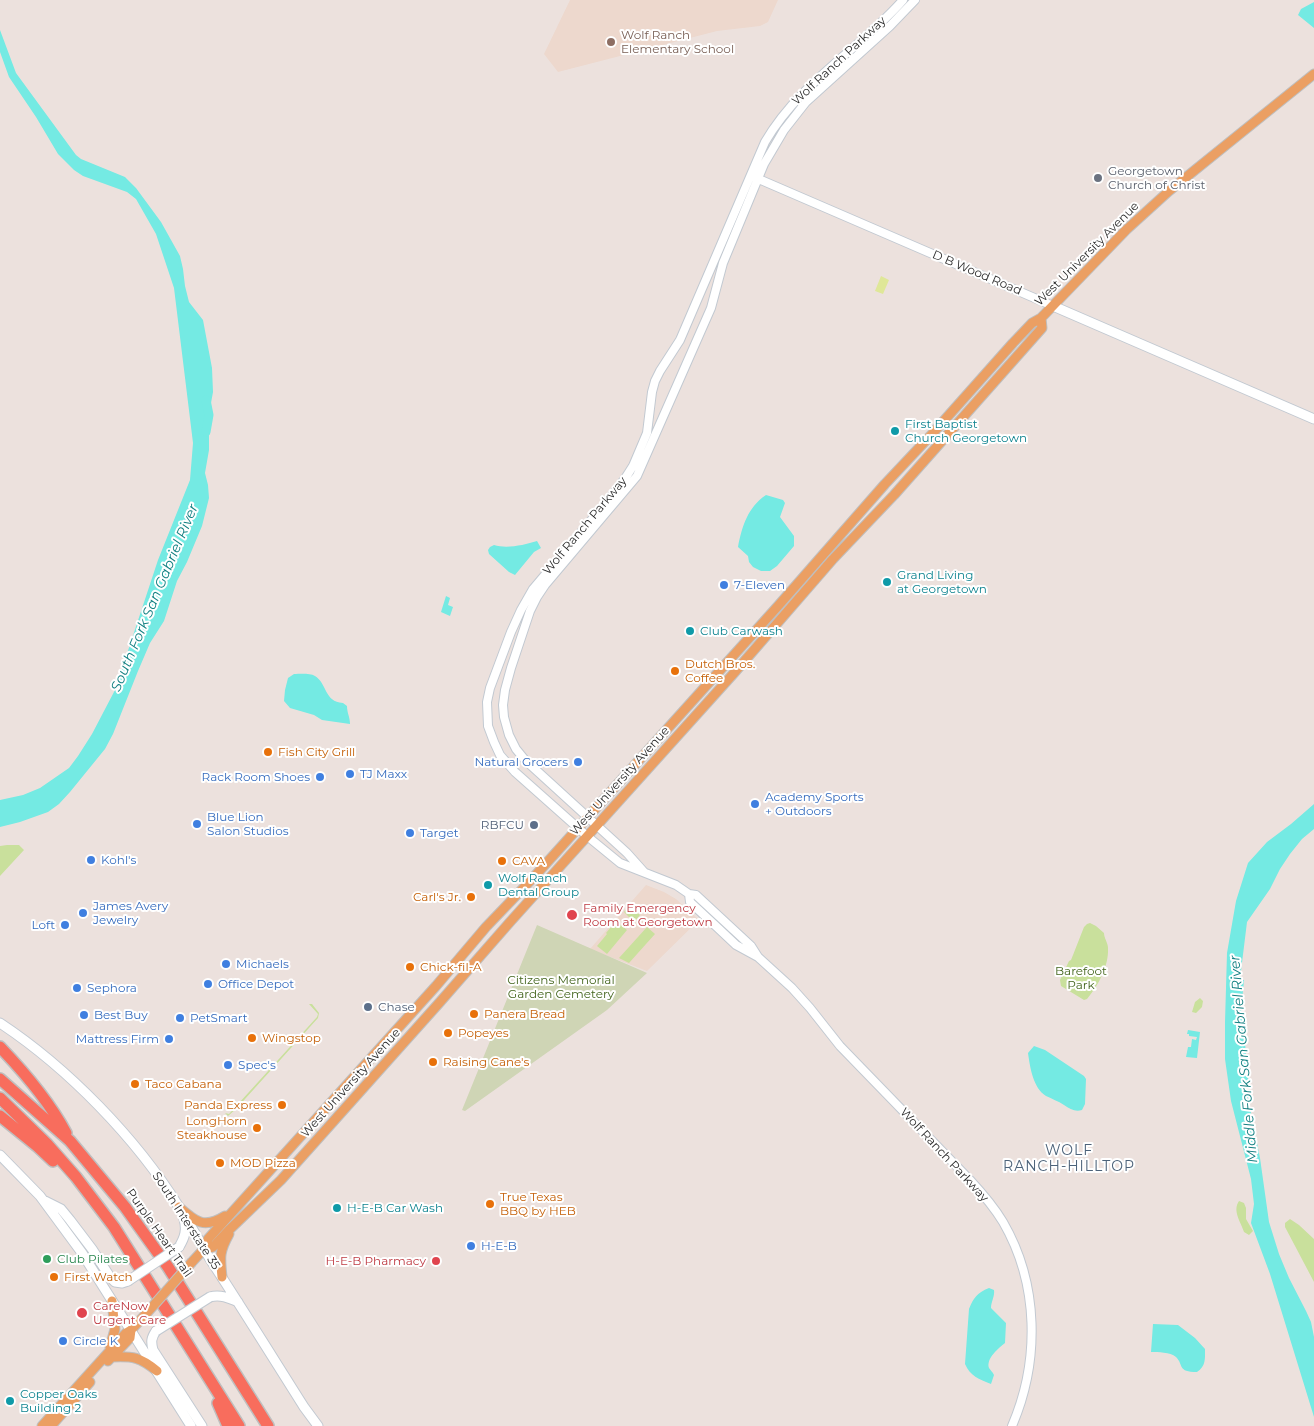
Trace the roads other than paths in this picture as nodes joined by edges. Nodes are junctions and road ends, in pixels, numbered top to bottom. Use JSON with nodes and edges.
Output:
{"nodes":[{"id":1,"x":903,"y":0,"type":"edge"},
{"id":2,"x":916,"y":0,"type":"edge"},
{"id":3,"x":1314,"y":74,"type":"edge"},
{"id":4,"x":750,"y":176,"type":"junction"},
{"id":5,"x":758,"y":179,"type":"junction"},
{"id":6,"x":1053,"y":306,"type":"junction"},
{"id":7,"x":1041,"y":318,"type":"junction"},
{"id":8,"x":1314,"y":419,"type":"edge"},
{"id":9,"x":910,"y":458,"type":"junction"},
{"id":10,"x":894,"y":496,"type":"junction"},
{"id":11,"x":613,"y":500,"type":"junction"},
{"id":12,"x":861,"y":512,"type":"junction"},
{"id":13,"x":844,"y":547,"type":"junction"},
{"id":14,"x":511,"y":632,"type":"junction"},
{"id":15,"x":521,"y":636,"type":"junction"},
{"id":16,"x":539,"y":773,"type":"junction"},
{"id":17,"x":528,"y":784,"type":"junction"},
{"id":18,"x":588,"y":817,"type":"junction"},
{"id":19,"x":597,"y":826,"type":"junction"},
{"id":20,"x":578,"y":828,"type":"junction"},
{"id":21,"x":587,"y":836,"type":"junction"},
{"id":22,"x":645,"y":873,"type":"junction"},
{"id":23,"x":0,"y":1024,"type":"edge"},
{"id":24,"x":0,"y":1047,"type":"edge"},
{"id":25,"x":0,"y":1078,"type":"edge"},
{"id":26,"x":0,"y":1098,"type":"edge"},
{"id":27,"x":0,"y":1116,"type":"edge"},
{"id":28,"x":70,"y":1141,"type":"junction"},
{"id":29,"x":0,"y":1155,"type":"edge"},
{"id":30,"x":42,"y":1200,"type":"junction"},
{"id":31,"x":181,"y":1211,"type":"junction"},
{"id":32,"x":232,"y":1212,"type":"junction"},
{"id":33,"x":234,"y":1224,"type":"junction"},
{"id":34,"x":124,"y":1241,"type":"junction"},
{"id":35,"x":204,"y":1249,"type":"junction"},
{"id":36,"x":222,"y":1277,"type":"junction"},
{"id":37,"x":112,"y":1301,"type":"junction"},
{"id":38,"x":238,"y":1302,"type":"junction"},
{"id":39,"x":204,"y":1325,"type":"junction"},
{"id":40,"x":131,"y":1330,"type":"junction"},
{"id":41,"x":110,"y":1355,"type":"junction"},
{"id":42,"x":156,"y":1371,"type":"junction"},
{"id":43,"x":208,"y":1376,"type":"junction"},
{"id":44,"x":42,"y":1426,"type":"edge"},
{"id":45,"x":51,"y":1426,"type":"edge"},
{"id":46,"x":191,"y":1426,"type":"edge"},
{"id":47,"x":202,"y":1426,"type":"edge"},
{"id":48,"x":228,"y":1426,"type":"edge"},
{"id":49,"x":239,"y":1426,"type":"edge"},
{"id":50,"x":268,"y":1426,"type":"edge"},
{"id":51,"x":275,"y":1426,"type":"edge"},
{"id":52,"x":318,"y":1426,"type":"edge"},
{"id":53,"x":1012,"y":1426,"type":"edge"}],
"edges":[{"from":1,"to":4,"type":"street","name":"Wolf Ranch Parkway"},
{"from":2,"to":5,"type":"street","name":"Wolf Ranch Parkway"},
{"from":3,"to":6,"type":"main road","name":"West University Avenue"},
{"from":4,"to":5,"type":"street","name":"D B Wood Road"},
{"from":4,"to":11,"type":"street","name":"Wolf Ranch Parkway"},
{"from":5,"to":6,"type":"street","name":"D B Wood Road"},
{"from":5,"to":11,"type":"street","name":"Wolf Ranch Parkway"},
{"from":6,"to":7,"type":"main road","name":"West University Avenue"},
{"from":6,"to":8,"type":"main road","name":"D B Wood Road"},
{"from":7,"to":9,"type":"main road","name":"West University Avenue"},
{"from":7,"to":10,"type":"main road","name":"West University Avenue"},
{"from":9,"to":10,"type":"main road"},
{"from":9,"to":12,"type":"main road","name":"West University Avenue"},
{"from":10,"to":13,"type":"main road","name":"West University Avenue"},
{"from":11,"to":14,"type":"street","name":"Wolf Ranch Parkway"},
{"from":11,"to":15,"type":"street","name":"Wolf Ranch Parkway"},
{"from":12,"to":13,"type":"main road"},
{"from":12,"to":18,"type":"main road","name":"West University Avenue"},
{"from":13,"to":19,"type":"main road","name":"West University Avenue"},
{"from":14,"to":15,"type":"street"},
{"from":14,"to":17,"type":"street","name":"Wolf Ranch Parkway"},
{"from":15,"to":16,"type":"street","name":"Wolf Ranch Parkway"},
{"from":16,"to":17,"type":"street"},
{"from":16,"to":18,"type":"street","name":"Wolf Ranch Parkway"},
{"from":17,"to":20,"type":"street","name":"Wolf Ranch Parkway"},
{"from":18,"to":19,"type":"street","name":"Wolf Ranch Parkway"},
{"from":18,"to":20,"type":"main road","name":"West University Avenue"},
{"from":19,"to":21,"type":"main road","name":"West University Avenue"},
{"from":19,"to":22,"type":"street","name":"Wolf Ranch Parkway"},
{"from":20,"to":21,"type":"street","name":"Wolf Ranch Parkway"},
{"from":20,"to":32,"type":"main road","name":"West University Avenue"},
{"from":21,"to":22,"type":"street","name":"Wolf Ranch Parkway"},
{"from":21,"to":33,"type":"main road","name":"West University Avenue"},
{"from":22,"to":53,"type":"street","name":"Wolf Ranch Parkway"},
{"from":23,"to":31,"type":"main road","name":"South Interstate 35"},
{"from":24,"to":28,"type":"highway"},
{"from":25,"to":28,"type":"highway","name":"Purple Heart Trail"},
{"from":26,"to":34,"type":"highway"},
{"from":27,"to":34,"type":"highway"},
{"from":28,"to":39,"type":"highway","name":"Purple Heart Trail"},
{"from":29,"to":30,"type":"main road"},
{"from":30,"to":31,"type":"main road","bridge":true},
{"from":30,"to":37,"type":"main road"},
{"from":31,"to":32,"type":"main road"},
{"from":31,"to":35,"type":"main road","name":"South Interstate 35"},
{"from":32,"to":35,"type":"main road","name":"West University Avenue"},
{"from":33,"to":35,"type":"main road","name":"West University Avenue"},
{"from":33,"to":36,"type":"main road"},
{"from":34,"to":43,"type":"highway"},
{"from":35,"to":36,"type":"main road","name":"South Interstate 35"},
{"from":35,"to":40,"type":"main road","name":"West University Avenue","bridge":true},
{"from":36,"to":38,"type":"main road","name":"South Interstate 35"},
{"from":37,"to":40,"type":"main road"},
{"from":37,"to":41,"type":"main road"},
{"from":38,"to":47,"type":"main road","bridge":true},
{"from":38,"to":52,"type":"main road","name":"South Interstate 35"},
{"from":39,"to":50,"type":"highway","name":"Purple Heart Trail"},
{"from":39,"to":51,"type":"highway"},
{"from":40,"to":41,"type":"main road","name":"West University Avenue"},
{"from":40,"to":42,"type":"main road"},
{"from":41,"to":42,"type":"main road"},
{"from":41,"to":44,"type":"main road","name":"West University Avenue"},
{"from":41,"to":45,"type":"main road","name":"West University Avenue"},
{"from":42,"to":46,"type":"main road"},
{"from":43,"to":48,"type":"highway"},
{"from":43,"to":49,"type":"highway"}]}
